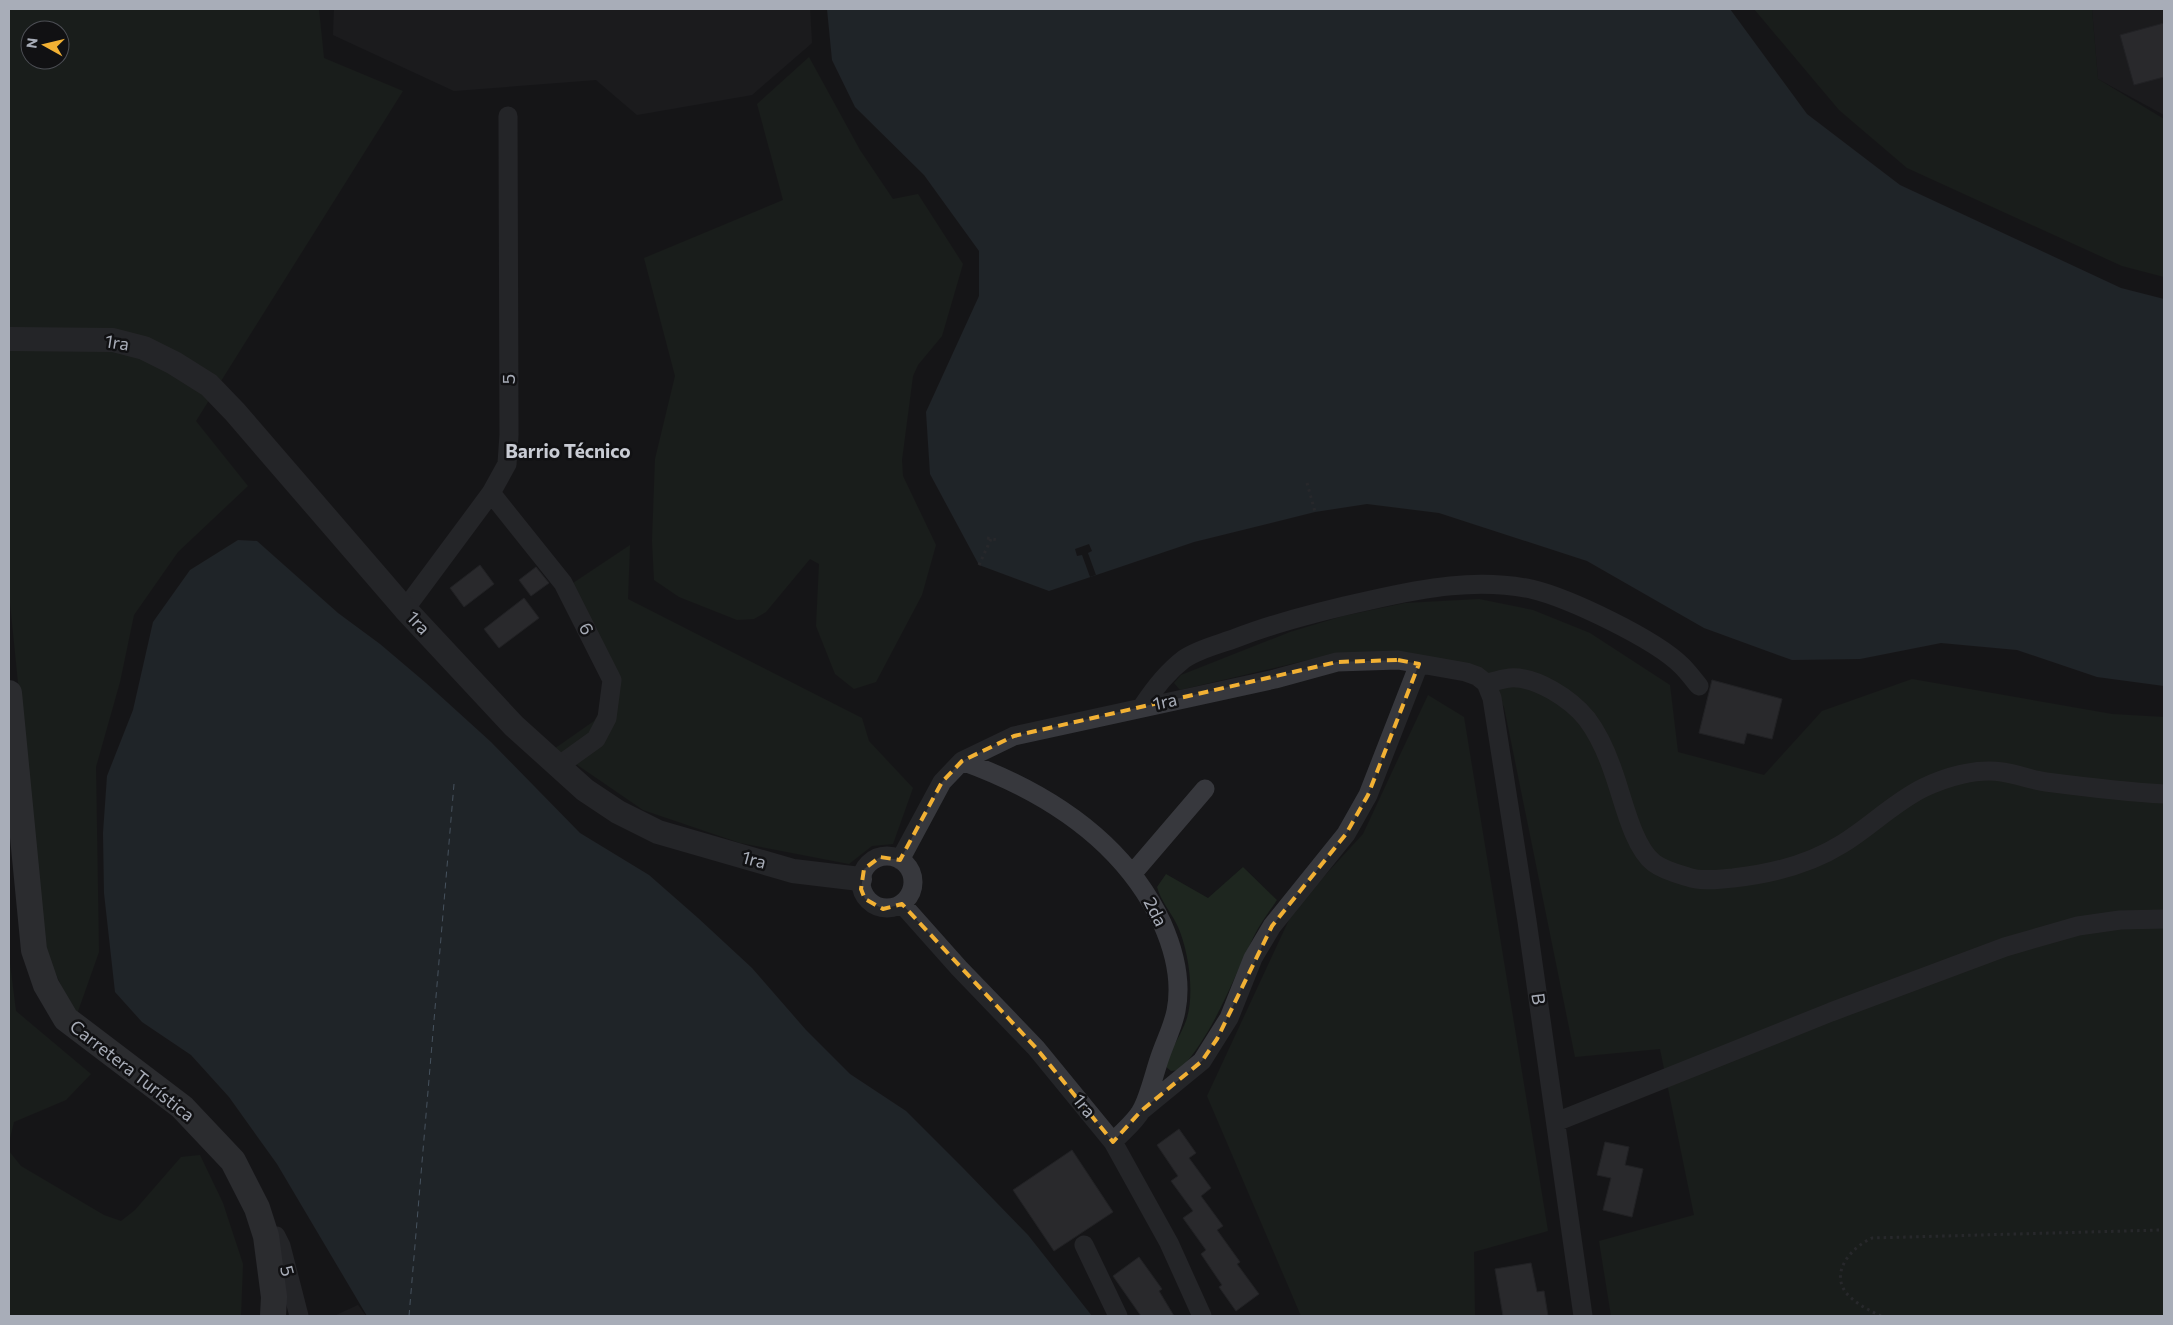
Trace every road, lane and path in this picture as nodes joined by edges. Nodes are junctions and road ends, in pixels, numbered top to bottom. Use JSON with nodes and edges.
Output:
{"nodes":[{"id":1,"x":508,"y":116,"type":"dead end"},
{"id":2,"x":9,"y":339,"type":"edge"},
{"id":3,"x":1307,"y":483,"type":"dead end"},
{"id":4,"x":491,"y":493,"type":"junction"},
{"id":5,"x":1315,"y":512,"type":"dead end"},
{"id":6,"x":998,"y":540,"type":"dead end"},
{"id":7,"x":979,"y":565,"type":"dead end"},
{"id":8,"x":405,"y":609,"type":"junction"},
{"id":9,"x":1419,"y":664,"type":"junction"},
{"id":10,"x":1486,"y":683,"type":"junction"},
{"id":11,"x":1699,"y":686,"type":"dead end"},
{"id":12,"x":9,"y":693,"type":"edge"},
{"id":13,"x":1142,"y":707,"type":"junction"},
{"id":14,"x":962,"y":761,"type":"junction"},
{"id":15,"x":557,"y":767,"type":"junction"},
{"id":16,"x":1205,"y":790,"type":"dead end"},
{"id":17,"x":2164,"y":794,"type":"edge"},
{"id":18,"x":900,"y":860,"type":"junction"},
{"id":19,"x":1133,"y":873,"type":"junction"},
{"id":20,"x":860,"y":879,"type":"junction"},
{"id":21,"x":902,"y":904,"type":"junction"},
{"id":22,"x":2164,"y":918,"type":"edge"},
{"id":23,"x":1141,"y":1111,"type":"junction"},
{"id":24,"x":1556,"y":1122,"type":"junction"},
{"id":25,"x":1113,"y":1142,"type":"junction"},
{"id":26,"x":2161,"y":1230,"type":"dead end"},
{"id":27,"x":266,"y":1236,"type":"junction"},
{"id":28,"x":1084,"y":1245,"type":"dead end"},
{"id":29,"x":273,"y":1316,"type":"edge"},
{"id":30,"x":299,"y":1316,"type":"edge"},
{"id":31,"x":1118,"y":1316,"type":"edge"},
{"id":32,"x":1202,"y":1316,"type":"edge"},
{"id":33,"x":1583,"y":1316,"type":"edge"},
{"id":34,"x":1881,"y":1316,"type":"edge"}],
"edges":[{"from":1,"to":4,"type":"street","name":"5"},
{"from":2,"to":8,"type":"street","name":"1ra"},
{"from":3,"to":5,"type":"path"},
{"from":4,"to":8,"type":"street","name":"5"},
{"from":4,"to":15,"type":"street","name":"6"},
{"from":6,"to":7,"type":"path"},
{"from":8,"to":15,"type":"street","name":"1ra"},
{"from":9,"to":10,"type":"street","name":"1ra"},
{"from":9,"to":13,"type":"street","name":"1ra"},
{"from":9,"to":23,"type":"street"},
{"from":10,"to":17,"type":"street"},
{"from":10,"to":24,"type":"street","name":"B"},
{"from":11,"to":13,"type":"street"},
{"from":12,"to":27,"type":"main road","name":"Carretera Turística"},
{"from":13,"to":14,"type":"street","name":"1ra"},
{"from":14,"to":18,"type":"street","name":"1ra"},
{"from":14,"to":19,"type":"street","name":"2da"},
{"from":15,"to":20,"type":"street","name":"1ra"},
{"from":16,"to":19,"type":"street"},
{"from":18,"to":20,"type":"street"},
{"from":18,"to":21,"type":"street"},
{"from":19,"to":23,"type":"street","name":"2da"},
{"from":20,"to":21,"type":"street"},
{"from":21,"to":25,"type":"street","name":"1ra"},
{"from":22,"to":24,"type":"street"},
{"from":23,"to":25,"type":"street","name":"2da"},
{"from":24,"to":33,"type":"street","name":"B"},
{"from":25,"to":32,"type":"street","name":"1ra"},
{"from":26,"to":34,"type":"path"},
{"from":27,"to":29,"type":"main road","name":"Carretera Turística"},
{"from":27,"to":30,"type":"street","name":"5"},
{"from":28,"to":31,"type":"street"}]}
